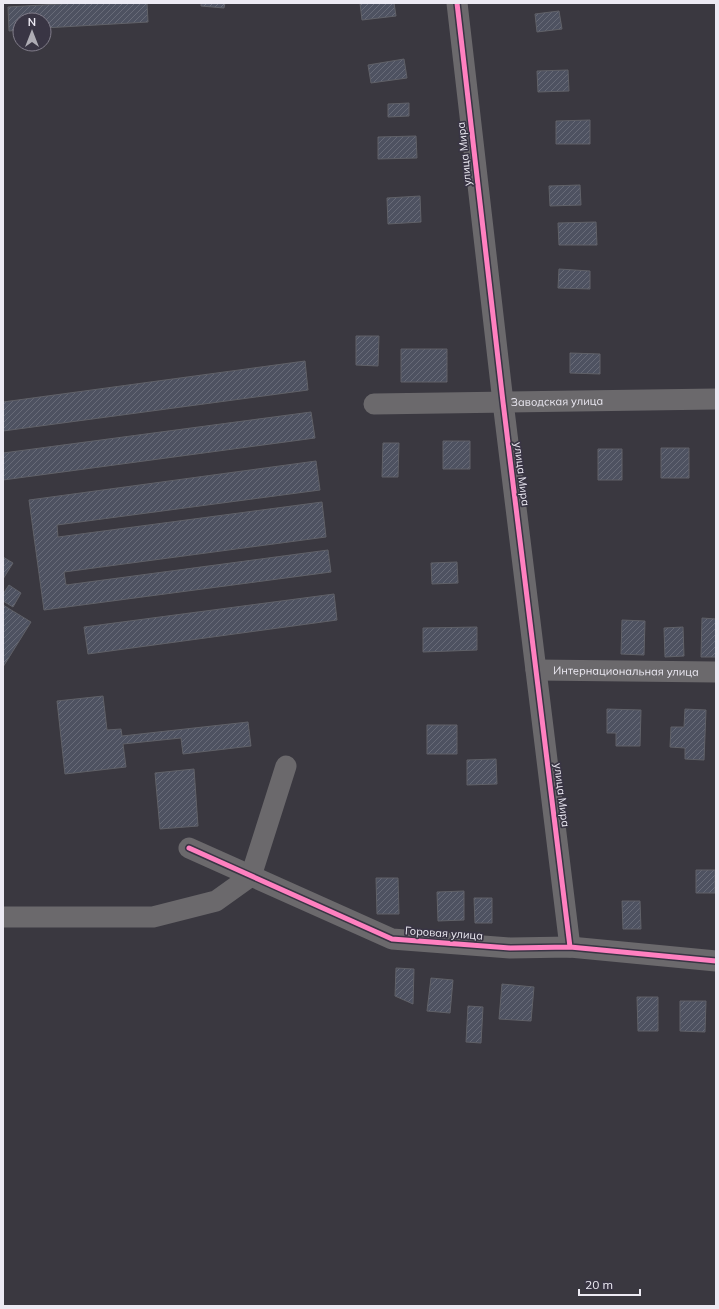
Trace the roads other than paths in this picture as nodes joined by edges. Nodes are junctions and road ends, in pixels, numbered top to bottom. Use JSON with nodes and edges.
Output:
{"nodes":[{"id":1,"x":457,"y":3,"type":"edge"},
{"id":2,"x":716,"y":399,"type":"edge"},
{"id":3,"x":503,"y":402,"type":"junction"},
{"id":4,"x":374,"y":404,"type":"dead end"},
{"id":5,"x":536,"y":670,"type":"junction"},
{"id":6,"x":716,"y":672,"type":"edge"},
{"id":7,"x":286,"y":766,"type":"dead end"},
{"id":8,"x":189,"y":848,"type":"dead end"},
{"id":9,"x":251,"y":876,"type":"junction"},
{"id":10,"x":3,"y":917,"type":"edge"},
{"id":11,"x":570,"y":947,"type":"junction"},
{"id":12,"x":716,"y":961,"type":"edge"}],
"edges":[{"from":1,"to":3,"type":"street","name":"улица Мира"},
{"from":2,"to":3,"type":"street","name":"Заводская улица"},
{"from":3,"to":4,"type":"street","name":"Заводская улица"},
{"from":3,"to":5,"type":"street","name":"улица Мира"},
{"from":5,"to":6,"type":"street","name":"Интернациональная улица"},
{"from":5,"to":11,"type":"street","name":"улица Мира"},
{"from":7,"to":9,"type":"street"},
{"from":8,"to":9,"type":"street","name":"Горовая улица"},
{"from":9,"to":10,"type":"street"},
{"from":9,"to":11,"type":"street","name":"Горовая улица"},
{"from":11,"to":12,"type":"street","name":"Горовая улица"}]}
